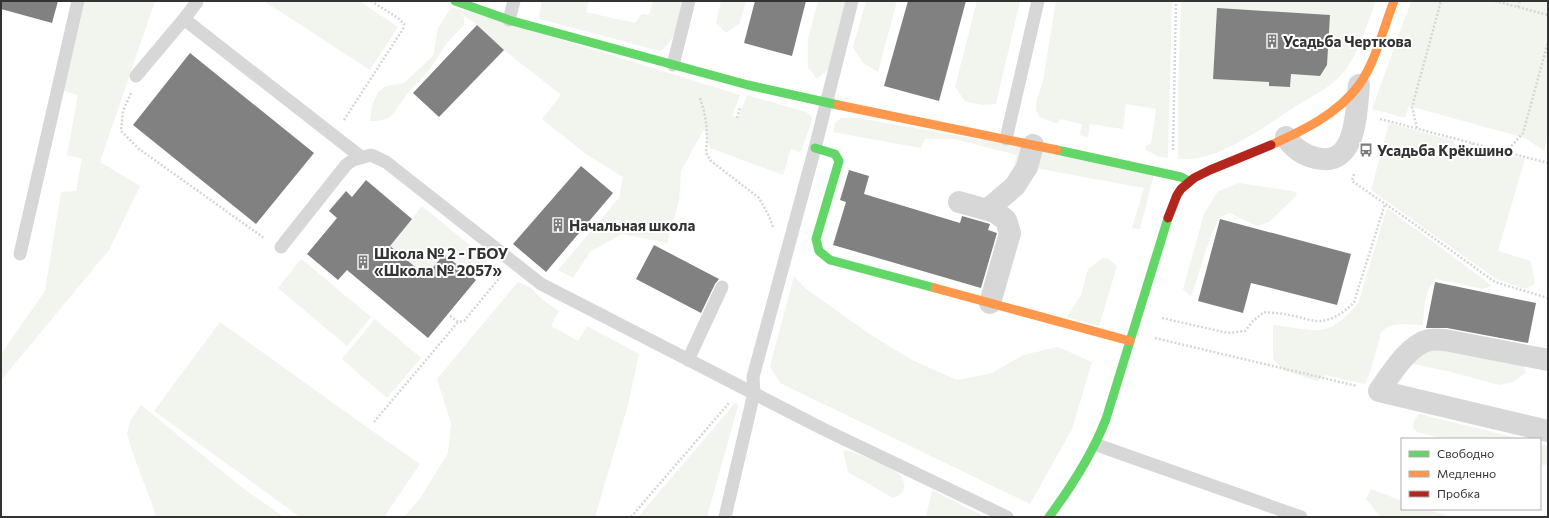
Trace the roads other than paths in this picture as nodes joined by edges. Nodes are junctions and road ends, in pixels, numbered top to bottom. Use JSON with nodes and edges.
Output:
{"nodes":[{"id":1,"x":78,"y":1,"type":"edge"},
{"id":2,"x":455,"y":1,"type":"edge"},
{"id":3,"x":514,"y":1,"type":"edge"},
{"id":4,"x":689,"y":1,"type":"edge"},
{"id":5,"x":852,"y":1,"type":"edge"},
{"id":6,"x":1038,"y":1,"type":"edge"},
{"id":7,"x":1394,"y":1,"type":"edge"},
{"id":8,"x":197,"y":2,"type":"dead end"},
{"id":9,"x":184,"y":19,"type":"junction"},
{"id":10,"x":509,"y":20,"type":"junction"},
{"id":11,"x":673,"y":66,"type":"junction"},
{"id":12,"x":136,"y":76,"type":"road end"},
{"id":13,"x":1359,"y":85,"type":"junction"},
{"id":14,"x":826,"y":103,"type":"junction"},
{"id":15,"x":1286,"y":137,"type":"junction"},
{"id":16,"x":1006,"y":139,"type":"junction"},
{"id":17,"x":1033,"y":145,"type":"junction"},
{"id":18,"x":815,"y":148,"type":"junction"},
{"id":19,"x":361,"y":157,"type":"junction"},
{"id":20,"x":1189,"y":181,"type":"junction"},
{"id":21,"x":959,"y":202,"type":"dead end"},
{"id":22,"x":988,"y":209,"type":"junction"},
{"id":23,"x":281,"y":247,"type":"road end"},
{"id":24,"x":20,"y":254,"type":"dead end"},
{"id":25,"x":722,"y":287,"type":"dead end"},
{"id":26,"x":990,"y":303,"type":"junction"},
{"id":27,"x":1130,"y":341,"type":"junction"},
{"id":28,"x":688,"y":360,"type":"junction"},
{"id":29,"x":1548,"y":360,"type":"edge"},
{"id":30,"x":754,"y":394,"type":"junction"},
{"id":31,"x":1548,"y":431,"type":"edge"},
{"id":32,"x":1097,"y":444,"type":"junction"},
{"id":33,"x":725,"y":517,"type":"edge"},
{"id":34,"x":1007,"y":517,"type":"edge"},
{"id":35,"x":1049,"y":517,"type":"edge"},
{"id":36,"x":1301,"y":517,"type":"edge"}],
"edges":[{"from":1,"to":24,"type":"lane"},
{"from":2,"to":10,"type":"street"},
{"from":3,"to":10,"type":"lane"},
{"from":4,"to":11,"type":"lane"},
{"from":5,"to":14,"type":"lane"},
{"from":6,"to":16,"type":"lane"},
{"from":7,"to":13,"type":"street"},
{"from":8,"to":9,"type":"lane"},
{"from":9,"to":12,"type":"lane"},
{"from":9,"to":19,"type":"lane"},
{"from":10,"to":11,"type":"street"},
{"from":11,"to":14,"type":"street"},
{"from":13,"to":15,"type":"street"},
{"from":13,"to":15,"type":"street"},
{"from":14,"to":16,"type":"street"},
{"from":14,"to":18,"type":"lane"},
{"from":15,"to":20,"type":"street"},
{"from":16,"to":17,"type":"street"},
{"from":17,"to":20,"type":"street"},
{"from":17,"to":22,"type":"street"},
{"from":18,"to":26,"type":"street"},
{"from":18,"to":30,"type":"lane"},
{"from":19,"to":23,"type":"lane"},
{"from":19,"to":28,"type":"lane"},
{"from":20,"to":27,"type":"street"},
{"from":21,"to":22,"type":"street"},
{"from":22,"to":26,"type":"street"},
{"from":25,"to":28,"type":"lane"},
{"from":26,"to":27,"type":"street"},
{"from":27,"to":32,"type":"street"},
{"from":28,"to":30,"type":"lane"},
{"from":29,"to":31,"type":"street"},
{"from":30,"to":33,"type":"lane"},
{"from":30,"to":34,"type":"lane"},
{"from":32,"to":35,"type":"street"},
{"from":32,"to":36,"type":"lane"}]}
